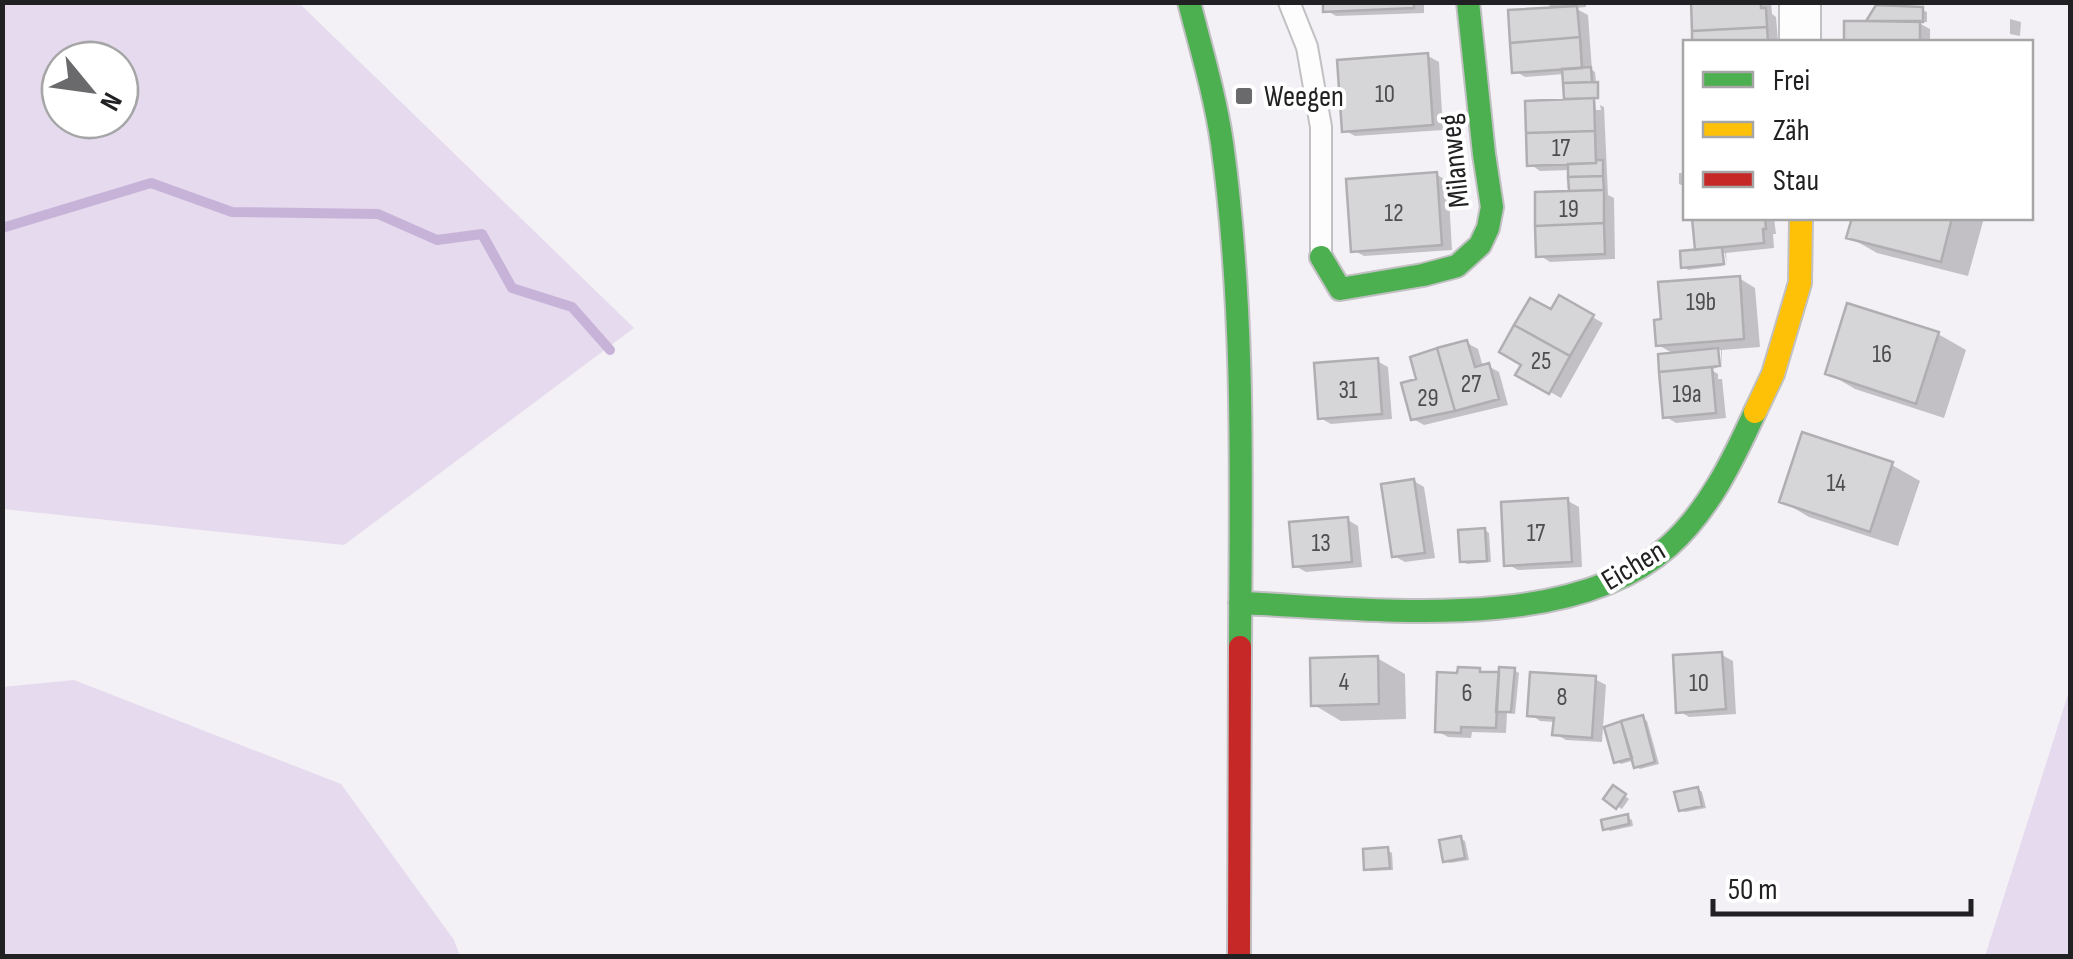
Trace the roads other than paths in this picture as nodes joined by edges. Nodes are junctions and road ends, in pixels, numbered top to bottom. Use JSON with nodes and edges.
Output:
{"nodes":[{"id":1,"x":1189,"y":2,"type":"edge"},
{"id":2,"x":1289,"y":2,"type":"edge"},
{"id":3,"x":1468,"y":2,"type":"edge"},
{"id":4,"x":1800,"y":2,"type":"edge"},
{"id":5,"x":1800,"y":40,"type":"edge"},
{"id":6,"x":1802,"y":220,"type":"edge"},
{"id":7,"x":1321,"y":256,"type":"joint"},
{"id":8,"x":1240,"y":603,"type":"junction"},
{"id":9,"x":1239,"y":956,"type":"edge"}],
"edges":[{"from":1,"to":8,"type":"street"},
{"from":2,"to":7,"type":"lane"},
{"from":3,"to":7,"type":"street","name":"Milanweg"},
{"from":4,"to":5,"type":"street"},
{"from":6,"to":8,"type":"street","name":"Eichen"},
{"from":8,"to":9,"type":"street"}]}
